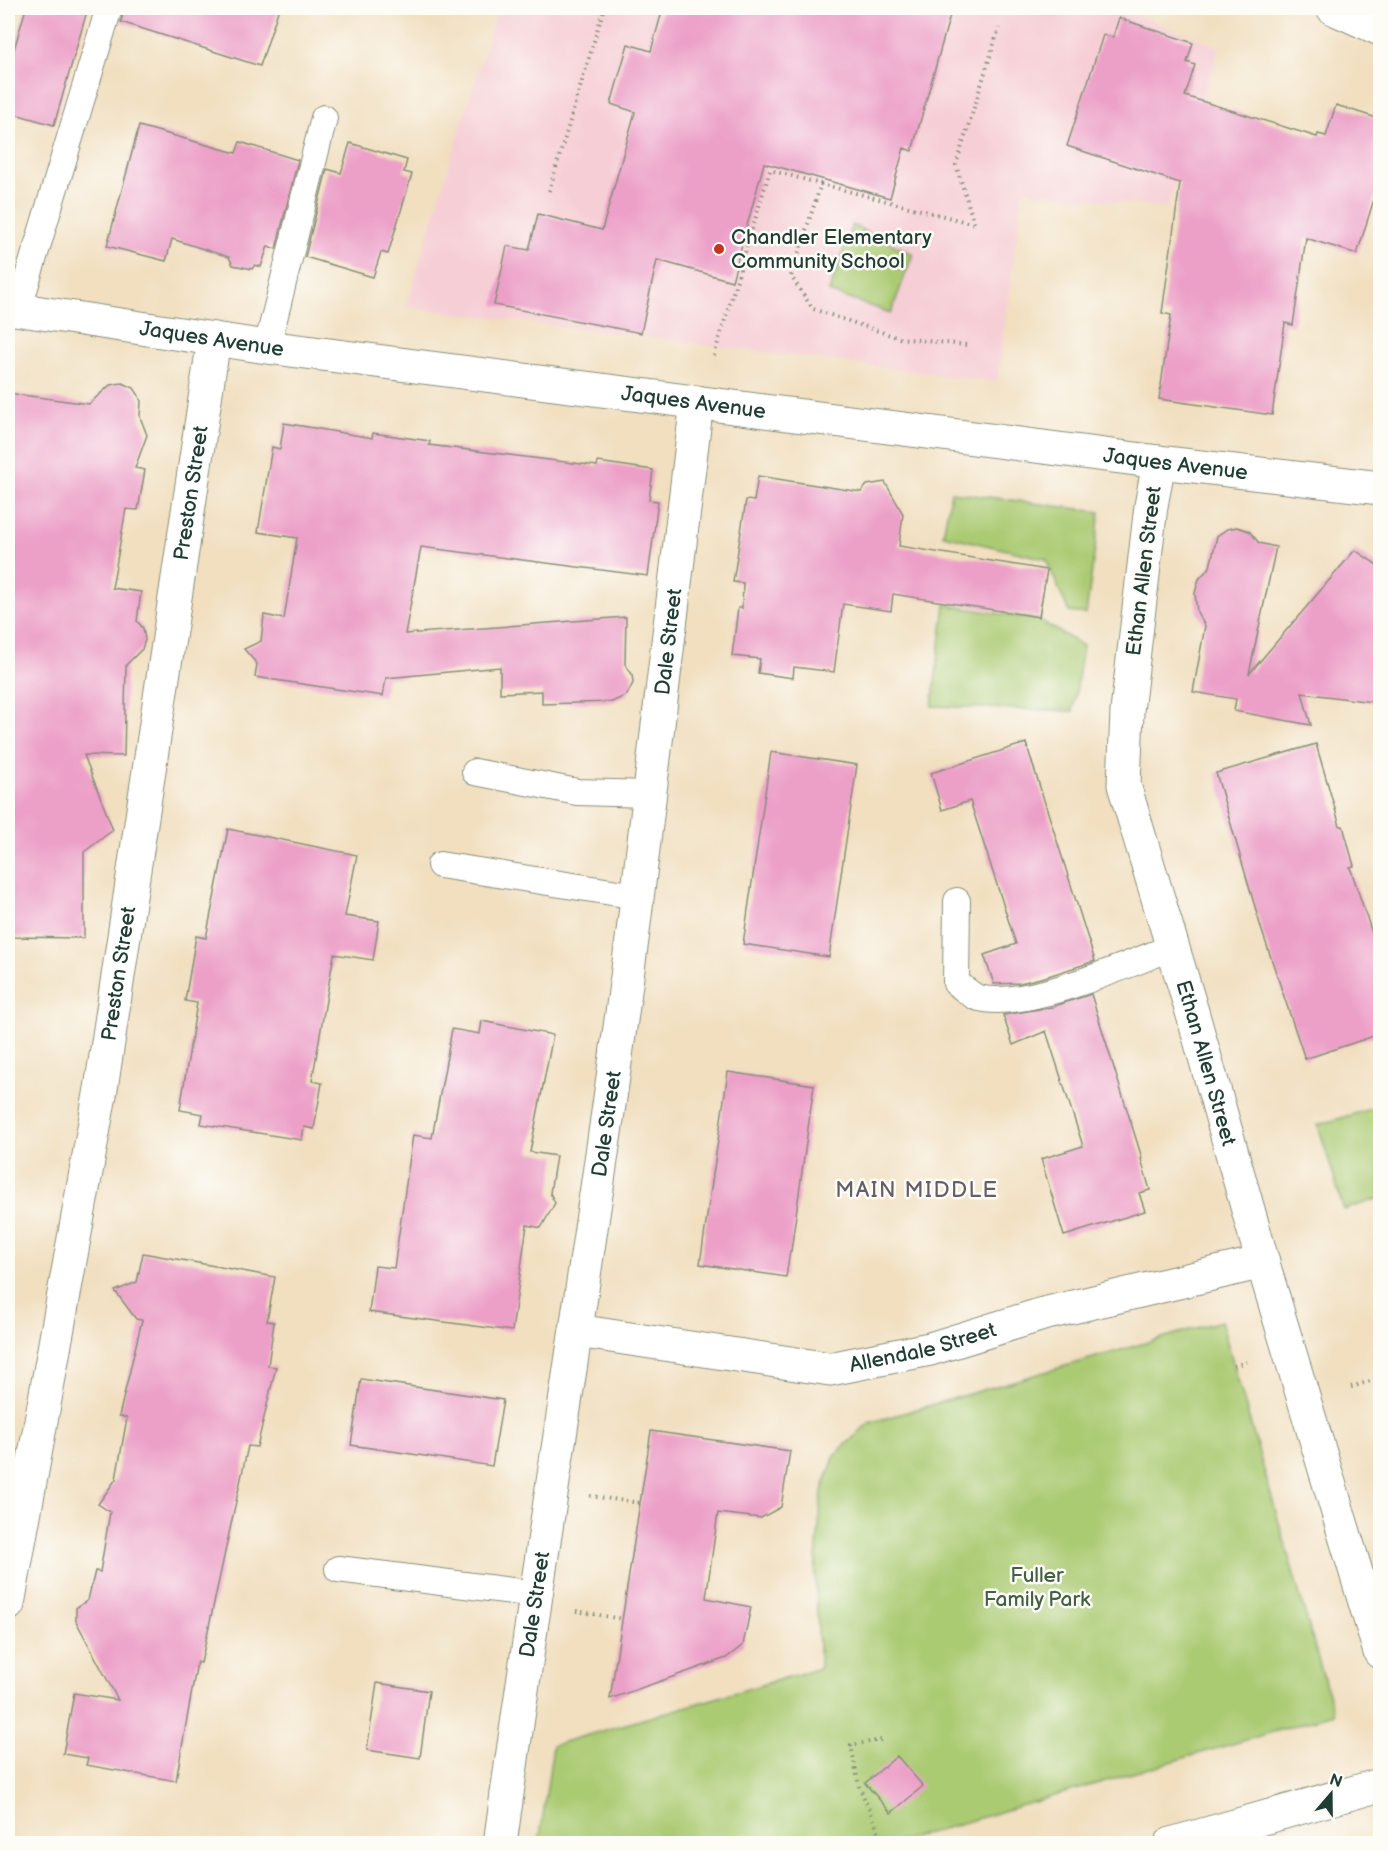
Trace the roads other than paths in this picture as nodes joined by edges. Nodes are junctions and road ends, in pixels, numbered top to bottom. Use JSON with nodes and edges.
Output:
{"nodes":[{"id":1,"x":109,"y":8,"type":"edge"},
{"id":2,"x":1333,"y":8,"type":"edge"},
{"id":3,"x":1380,"y":29,"type":"edge"},
{"id":4,"x":324,"y":118,"type":"dead end"},
{"id":5,"x":13,"y":309,"type":"edge"},
{"id":6,"x":214,"y":339,"type":"junction"},
{"id":7,"x":267,"y":346,"type":"junction"},
{"id":8,"x":697,"y":402,"type":"junction"},
{"id":9,"x":1160,"y":462,"type":"junction"},
{"id":10,"x":1380,"y":488,"type":"edge"},
{"id":11,"x":475,"y":772,"type":"dead end"},
{"id":12,"x":650,"y":794,"type":"junction"},
{"id":13,"x":440,"y":865,"type":"dead end"},
{"id":14,"x":637,"y":896,"type":"junction"},
{"id":15,"x":957,"y":900,"type":"dead end"},
{"id":16,"x":1173,"y":947,"type":"junction"},
{"id":17,"x":1263,"y":1262,"type":"junction"},
{"id":18,"x":577,"y":1331,"type":"junction"},
{"id":19,"x":338,"y":1569,"type":"dead end"},
{"id":20,"x":535,"y":1594,"type":"junction"},
{"id":21,"x":8,"y":1604,"type":"edge"},
{"id":22,"x":1380,"y":1652,"type":"edge"},
{"id":23,"x":1380,"y":1785,"type":"edge"},
{"id":24,"x":500,"y":1844,"type":"edge"},
{"id":25,"x":1171,"y":1844,"type":"edge"}],
"edges":[{"from":1,"to":5,"type":"lane"},
{"from":2,"to":3,"type":"street"},
{"from":4,"to":7,"type":"lane"},
{"from":5,"to":6,"type":"street","name":"Jaques Avenue"},
{"from":6,"to":7,"type":"street","name":"Jaques Avenue"},
{"from":6,"to":21,"type":"street","name":"Preston Street"},
{"from":7,"to":8,"type":"street","name":"Jaques Avenue"},
{"from":8,"to":9,"type":"street","name":"Jaques Avenue"},
{"from":8,"to":12,"type":"street","name":"Dale Street"},
{"from":9,"to":10,"type":"street","name":"Jaques Avenue"},
{"from":9,"to":16,"type":"street","name":"Ethan Allen Street"},
{"from":11,"to":12,"type":"lane"},
{"from":12,"to":14,"type":"street","name":"Dale Street"},
{"from":13,"to":14,"type":"lane"},
{"from":14,"to":18,"type":"street","name":"Dale Street"},
{"from":15,"to":16,"type":"lane"},
{"from":16,"to":17,"type":"street","name":"Ethan Allen Street"},
{"from":17,"to":18,"type":"street","name":"Allendale Street"},
{"from":17,"to":22,"type":"street","name":"Ethan Allen Street"},
{"from":18,"to":20,"type":"street","name":"Dale Street"},
{"from":19,"to":20,"type":"lane"},
{"from":20,"to":24,"type":"street","name":"Dale Street"},
{"from":23,"to":25,"type":"street"}]}
